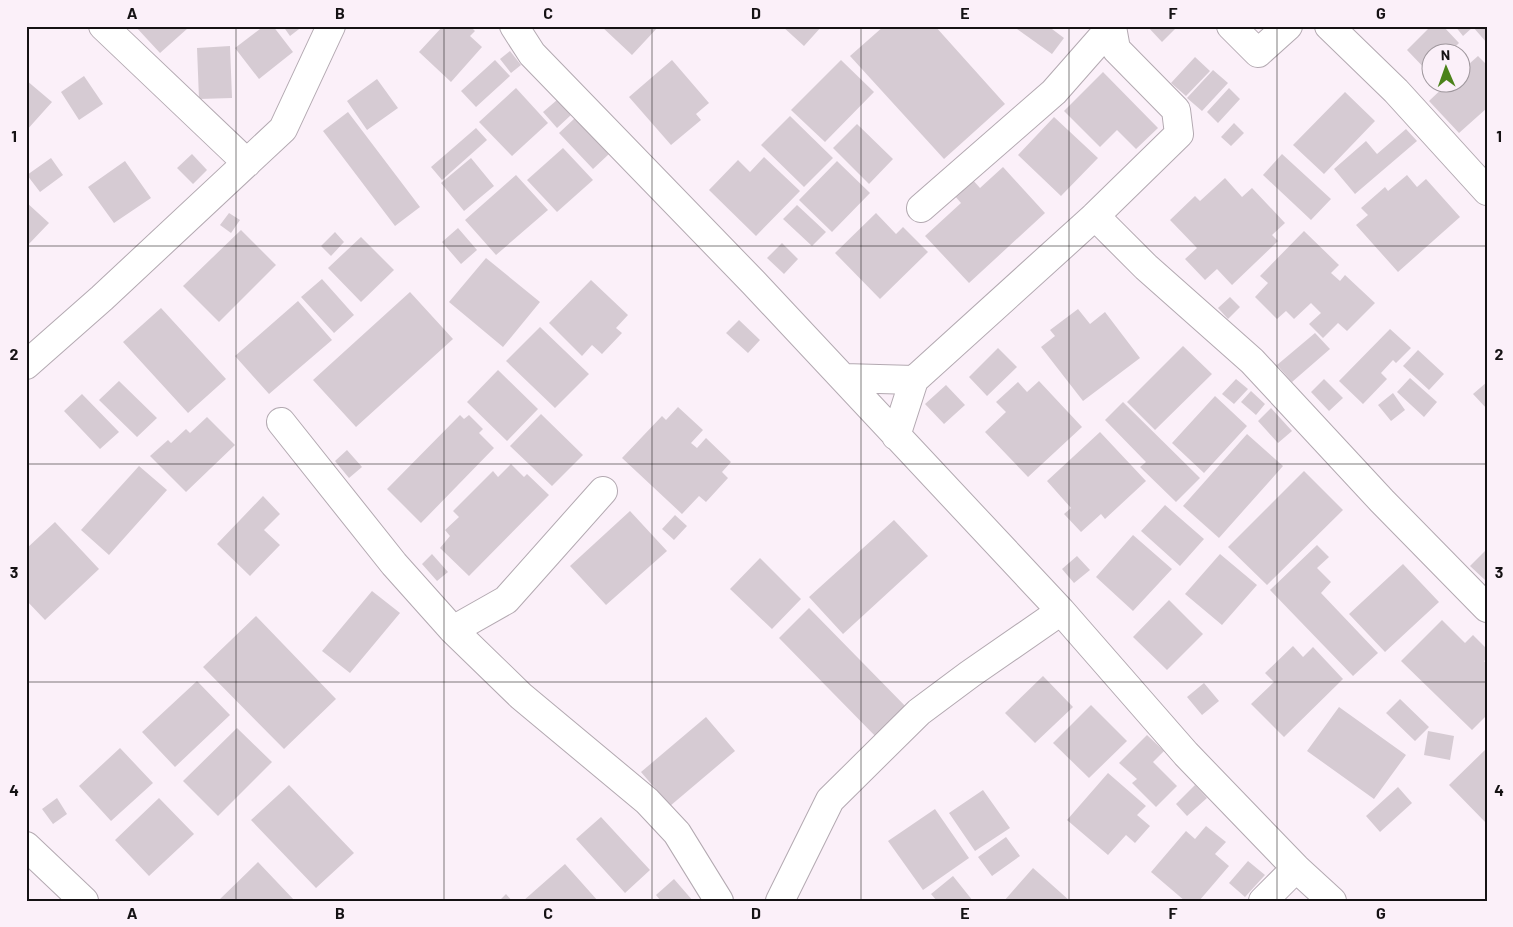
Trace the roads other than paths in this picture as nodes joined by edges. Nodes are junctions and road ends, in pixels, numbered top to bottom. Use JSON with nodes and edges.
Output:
{"nodes":[{"id":1,"x":103,"y":26,"type":"edge"},
{"id":2,"x":331,"y":26,"type":"edge"},
{"id":3,"x":514,"y":26,"type":"edge"},
{"id":4,"x":1231,"y":26,"type":"edge"},
{"id":5,"x":1288,"y":26,"type":"edge"},
{"id":6,"x":1329,"y":26,"type":"edge"},
{"id":7,"x":1112,"y":27,"type":"edge"},
{"id":8,"x":247,"y":163,"type":"junction"},
{"id":9,"x":1487,"y":191,"type":"edge"},
{"id":10,"x":920,"y":208,"type":"dead end"},
{"id":11,"x":1095,"y":216,"type":"junction"},
{"id":12,"x":26,"y":364,"type":"edge"},
{"id":13,"x":844,"y":378,"type":"junction"},
{"id":14,"x":914,"y":380,"type":"junction"},
{"id":15,"x":280,"y":422,"type":"dead end"},
{"id":16,"x":896,"y":436,"type":"junction"},
{"id":17,"x":603,"y":491,"type":"dead end"},
{"id":18,"x":1487,"y":608,"type":"edge"},
{"id":19,"x":1061,"y":611,"type":"junction"},
{"id":20,"x":453,"y":630,"type":"junction"},
{"id":21,"x":26,"y":846,"type":"edge"},
{"id":22,"x":1296,"y":868,"type":"junction"},
{"id":23,"x":84,"y":901,"type":"edge"},
{"id":24,"x":719,"y":901,"type":"edge"},
{"id":25,"x":780,"y":901,"type":"edge"},
{"id":26,"x":1263,"y":901,"type":"edge"},
{"id":27,"x":1332,"y":901,"type":"edge"}],
"edges":[{"from":1,"to":8,"type":"street"},
{"from":2,"to":8,"type":"street"},
{"from":3,"to":13,"type":"street"},
{"from":4,"to":5,"type":"street"},
{"from":6,"to":9,"type":"street"},
{"from":7,"to":10,"type":"street"},
{"from":7,"to":11,"type":"street"},
{"from":8,"to":12,"type":"street"},
{"from":11,"to":14,"type":"street"},
{"from":11,"to":18,"type":"street"},
{"from":13,"to":14,"type":"street"},
{"from":13,"to":16,"type":"street"},
{"from":14,"to":16,"type":"street"},
{"from":15,"to":20,"type":"street"},
{"from":16,"to":19,"type":"street"},
{"from":17,"to":20,"type":"street"},
{"from":19,"to":22,"type":"street"},
{"from":19,"to":25,"type":"street"},
{"from":20,"to":24,"type":"street"},
{"from":21,"to":23,"type":"street"},
{"from":22,"to":26,"type":"street"},
{"from":22,"to":27,"type":"street"}]}
